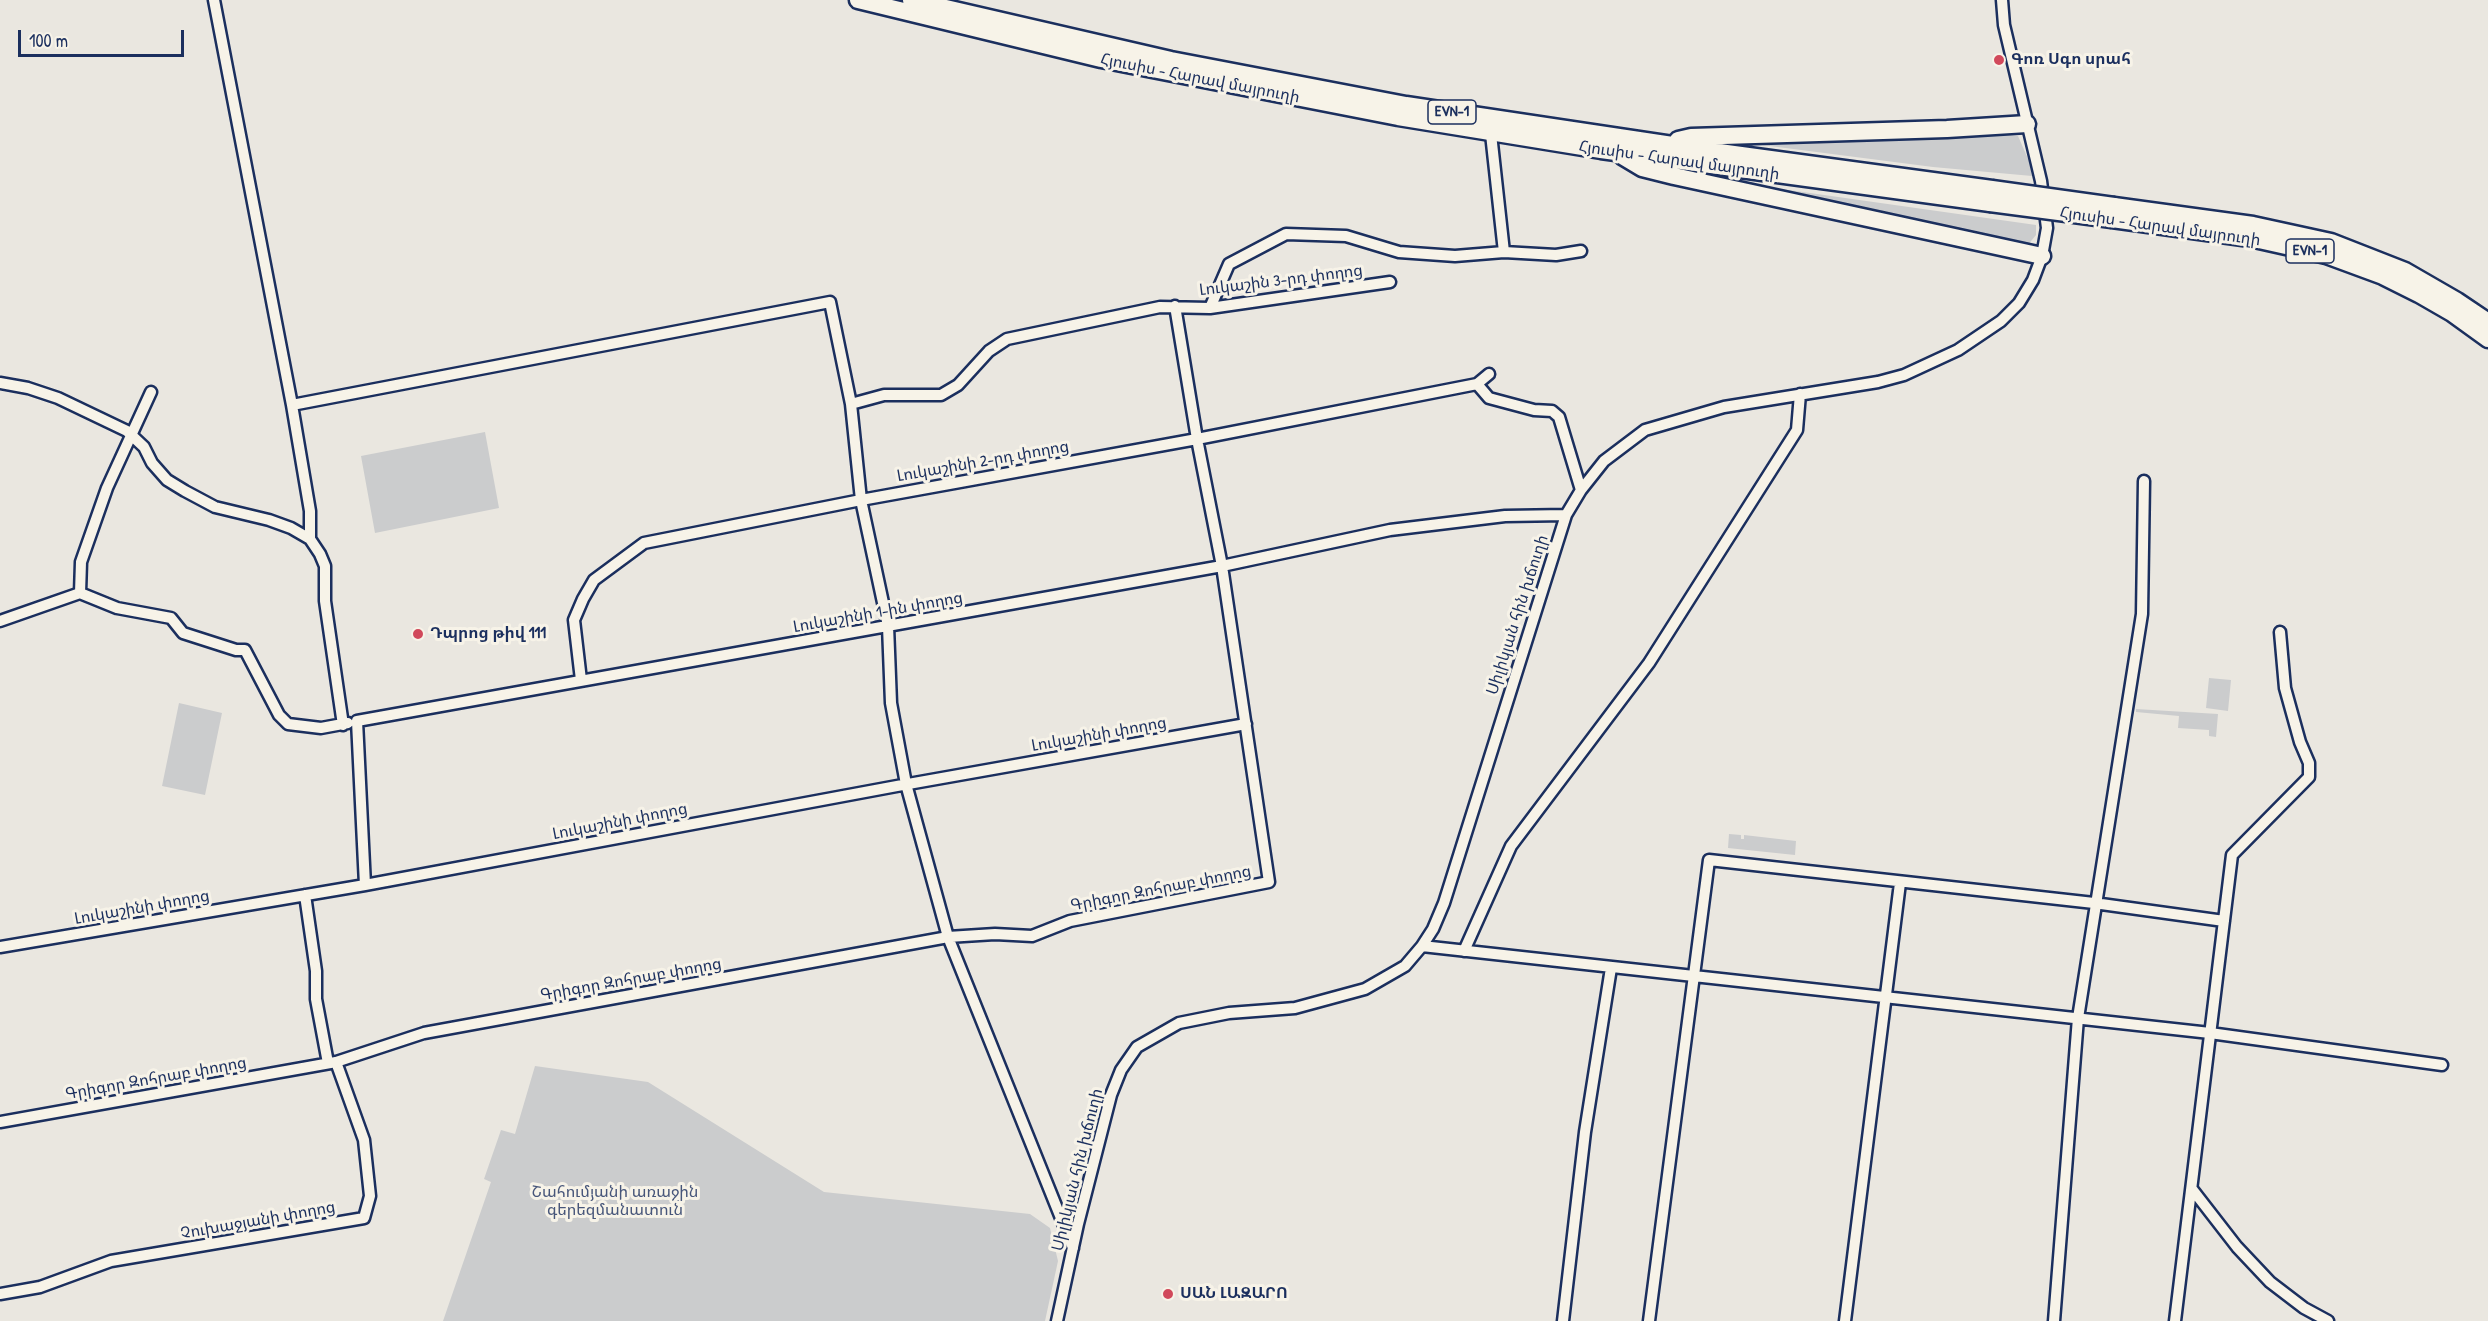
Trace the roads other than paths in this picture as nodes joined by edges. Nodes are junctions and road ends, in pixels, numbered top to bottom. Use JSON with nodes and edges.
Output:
{"nodes":[{"id":1,"x":214,"y":0,"type":"edge"},
{"id":2,"x":858,"y":0,"type":"edge"},
{"id":3,"x":911,"y":0,"type":"edge"},
{"id":4,"x":2002,"y":0,"type":"edge"},
{"id":5,"x":2027,"y":124,"type":"junction"},
{"id":6,"x":1491,"y":134,"type":"junction"},
{"id":7,"x":1660,"y":143,"type":"junction"},
{"id":8,"x":1613,"y":151,"type":"junction"},
{"id":9,"x":1991,"y":196,"type":"junction"},
{"id":10,"x":2136,"y":216,"type":"junction"},
{"id":11,"x":1581,"y":251,"type":"dead end"},
{"id":12,"x":1504,"y":252,"type":"junction"},
{"id":13,"x":2042,"y":256,"type":"junction"},
{"id":14,"x":1390,"y":282,"type":"dead end"},
{"id":15,"x":1175,"y":306,"type":"junction"},
{"id":16,"x":1210,"y":308,"type":"junction"},
{"id":17,"x":2488,"y":322,"type":"edge"},
{"id":18,"x":2488,"y":339,"type":"edge"},
{"id":19,"x":1489,"y":374,"type":"dead end"},
{"id":20,"x":0,"y":383,"type":"edge"},
{"id":21,"x":1477,"y":384,"type":"junction"},
{"id":22,"x":151,"y":392,"type":"dead end"},
{"id":23,"x":1800,"y":394,"type":"junction"},
{"id":24,"x":851,"y":404,"type":"junction"},
{"id":25,"x":292,"y":405,"type":"junction"},
{"id":26,"x":130,"y":434,"type":"junction"},
{"id":27,"x":1197,"y":439,"type":"junction"},
{"id":28,"x":2144,"y":481,"type":"dead end"},
{"id":29,"x":1581,"y":490,"type":"junction"},
{"id":30,"x":861,"y":500,"type":"junction"},
{"id":31,"x":1566,"y":514,"type":"junction"},
{"id":32,"x":310,"y":539,"type":"junction"},
{"id":33,"x":1222,"y":566,"type":"junction"},
{"id":34,"x":80,"y":593,"type":"junction"},
{"id":35,"x":0,"y":621,"type":"edge"},
{"id":36,"x":888,"y":626,"type":"junction"},
{"id":37,"x":2280,"y":632,"type":"dead end"},
{"id":38,"x":581,"y":680,"type":"junction"},
{"id":39,"x":357,"y":721,"type":"junction"},
{"id":40,"x":1246,"y":724,"type":"junction"},
{"id":41,"x":344,"y":725,"type":"junction"},
{"id":42,"x":906,"y":784,"type":"junction"},
{"id":43,"x":1900,"y":883,"type":"junction"},
{"id":44,"x":365,"y":885,"type":"junction"},
{"id":45,"x":305,"y":895,"type":"junction"},
{"id":46,"x":2094,"y":903,"type":"junction"},
{"id":47,"x":2224,"y":921,"type":"junction"},
{"id":48,"x":948,"y":937,"type":"junction"},
{"id":49,"x":1422,"y":946,"type":"junction"},
{"id":50,"x":0,"y":947,"type":"edge"},
{"id":51,"x":1464,"y":951,"type":"junction"},
{"id":52,"x":1611,"y":968,"type":"junction"},
{"id":53,"x":1696,"y":978,"type":"junction"},
{"id":54,"x":1885,"y":996,"type":"junction"},
{"id":55,"x":2078,"y":1018,"type":"junction"},
{"id":56,"x":2210,"y":1033,"type":"junction"},
{"id":57,"x":332,"y":1062,"type":"junction"},
{"id":58,"x":2442,"y":1065,"type":"dead end"},
{"id":59,"x":0,"y":1122,"type":"edge"},
{"id":60,"x":2192,"y":1189,"type":"junction"},
{"id":61,"x":1073,"y":1248,"type":"junction"},
{"id":62,"x":0,"y":1294,"type":"edge"},
{"id":63,"x":1057,"y":1321,"type":"edge"},
{"id":64,"x":1563,"y":1321,"type":"edge"},
{"id":65,"x":1649,"y":1321,"type":"edge"},
{"id":66,"x":1845,"y":1321,"type":"edge"},
{"id":67,"x":2054,"y":1321,"type":"edge"},
{"id":68,"x":2175,"y":1321,"type":"edge"},
{"id":69,"x":2328,"y":1321,"type":"edge"}],
"edges":[{"from":1,"to":25,"type":"street"},
{"from":2,"to":6,"type":"highway","name":"Հյուսիս - Հարավ մայրուղի","number":"EVN-1"},
{"from":3,"to":7,"type":"highway","name":"Հյուսիս - Հարավ մայրուղի","number":"EVN-1"},
{"from":4,"to":5,"type":"street","name":"Սիլիկյան հին խճուղի"},
{"from":5,"to":7,"type":"highway"},
{"from":5,"to":13,"type":"street","name":"Սիլիկյան հին խճուղի"},
{"from":6,"to":8,"type":"highway","name":"Հյուսիս - Հարավ մայրուղի","number":"EVN-1"},
{"from":6,"to":12,"type":"street"},
{"from":7,"to":9,"type":"highway","name":"Հյուսիս - Հարավ մայրուղի","number":"EVN-1"},
{"from":8,"to":9,"type":"highway","name":"Հյուսիս - Հարավ մայրուղի","number":"EVN-1"},
{"from":8,"to":13,"type":"highway"},
{"from":9,"to":10,"type":"highway","name":"Հյուսիս - Հարավ մայրուղի","number":"EVN-1","bridge":true},
{"from":10,"to":17,"type":"highway","name":"Հյուսիս - Հարավ մայրուղի","number":"EVN-1"},
{"from":10,"to":18,"type":"highway","name":"Հյուսիս - Հարավ մայրուղի","number":"EVN-1"},
{"from":11,"to":12,"type":"street"},
{"from":12,"to":16,"type":"street"},
{"from":13,"to":23,"type":"street","name":"Սիլիկյան հին խճուղի"},
{"from":14,"to":16,"type":"street","name":"Լուկաշին 3-րդ փողոց"},
{"from":15,"to":16,"type":"street","name":"Լուկաշին 3-րդ փողոց"},
{"from":15,"to":24,"type":"street","name":"Լուկաշին 3-րդ փողոց"},
{"from":15,"to":27,"type":"street"},
{"from":19,"to":21,"type":"street","name":"Լուկաշինի 2-րդ փողոց"},
{"from":20,"to":26,"type":"street"},
{"from":21,"to":27,"type":"street","name":"Լուկաշինի 2-րդ փողոց"},
{"from":21,"to":29,"type":"street"},
{"from":22,"to":26,"type":"street"},
{"from":23,"to":29,"type":"street","name":"Սիլիկյան հին խճուղի"},
{"from":23,"to":51,"type":"street"},
{"from":24,"to":25,"type":"street"},
{"from":24,"to":30,"type":"street"},
{"from":25,"to":32,"type":"street"},
{"from":26,"to":32,"type":"street"},
{"from":26,"to":34,"type":"street"},
{"from":27,"to":30,"type":"street","name":"Լուկաշինի 2-րդ փողոց"},
{"from":27,"to":33,"type":"street"},
{"from":28,"to":46,"type":"street"},
{"from":29,"to":31,"type":"street","name":"Սիլիկյան հին խճուղի"},
{"from":30,"to":36,"type":"street"},
{"from":30,"to":38,"type":"street","name":"Լուկաշինի 2-րդ փողոց"},
{"from":31,"to":33,"type":"street","name":"Լուկաշինի 1-ին փողոց"},
{"from":31,"to":49,"type":"street","name":"Սիլիկյան հին խճուղի"},
{"from":32,"to":41,"type":"street"},
{"from":33,"to":36,"type":"street","name":"Լուկաշինի 1-ին փողոց"},
{"from":33,"to":40,"type":"street"},
{"from":34,"to":35,"type":"street"},
{"from":34,"to":41,"type":"street","name":"Լուկաշինի 1-ին փողոց"},
{"from":36,"to":38,"type":"street","name":"Լուկաշինի 1-ին փողոց"},
{"from":36,"to":42,"type":"street"},
{"from":37,"to":47,"type":"street"},
{"from":38,"to":39,"type":"street","name":"Լուկաշինի 1-ին փողոց"},
{"from":39,"to":41,"type":"street","name":"Լուկաշինի 1-ին փողոց"},
{"from":39,"to":44,"type":"street"},
{"from":40,"to":42,"type":"street","name":"Լուկաշինի փողոց"},
{"from":40,"to":48,"type":"street","name":"Գրիգոր Զոհրաբ փողոց"},
{"from":42,"to":44,"type":"street","name":"Լուկաշինի փողոց"},
{"from":42,"to":48,"type":"street"},
{"from":43,"to":46,"type":"street"},
{"from":43,"to":53,"type":"street"},
{"from":43,"to":54,"type":"street"},
{"from":44,"to":45,"type":"street","name":"Լուկաշինի փողոց"},
{"from":45,"to":50,"type":"street","name":"Լուկաշինի փողոց"},
{"from":45,"to":57,"type":"street","name":"Չուխաջյանի փողոց"},
{"from":46,"to":47,"type":"street"},
{"from":46,"to":55,"type":"street"},
{"from":47,"to":56,"type":"street"},
{"from":48,"to":57,"type":"street","name":"Գրիգոր Զոհրաբ փողոց"},
{"from":48,"to":61,"type":"street"},
{"from":49,"to":51,"type":"street"},
{"from":49,"to":61,"type":"street","name":"Սիլիկյան հին խճուղի"},
{"from":51,"to":52,"type":"street"},
{"from":52,"to":53,"type":"street"},
{"from":52,"to":64,"type":"street"},
{"from":53,"to":54,"type":"street"},
{"from":53,"to":65,"type":"street"},
{"from":54,"to":55,"type":"street"},
{"from":54,"to":66,"type":"street"},
{"from":55,"to":56,"type":"street"},
{"from":55,"to":67,"type":"street"},
{"from":56,"to":58,"type":"street"},
{"from":56,"to":60,"type":"street"},
{"from":57,"to":59,"type":"street","name":"Գրիգոր Զոհրաբ փողոց"},
{"from":57,"to":62,"type":"street","name":"Չուխաջյանի փողոց"},
{"from":60,"to":68,"type":"street"},
{"from":60,"to":69,"type":"street"},
{"from":61,"to":63,"type":"street","name":"Սիլիկյան հին խճուղի"}]}
